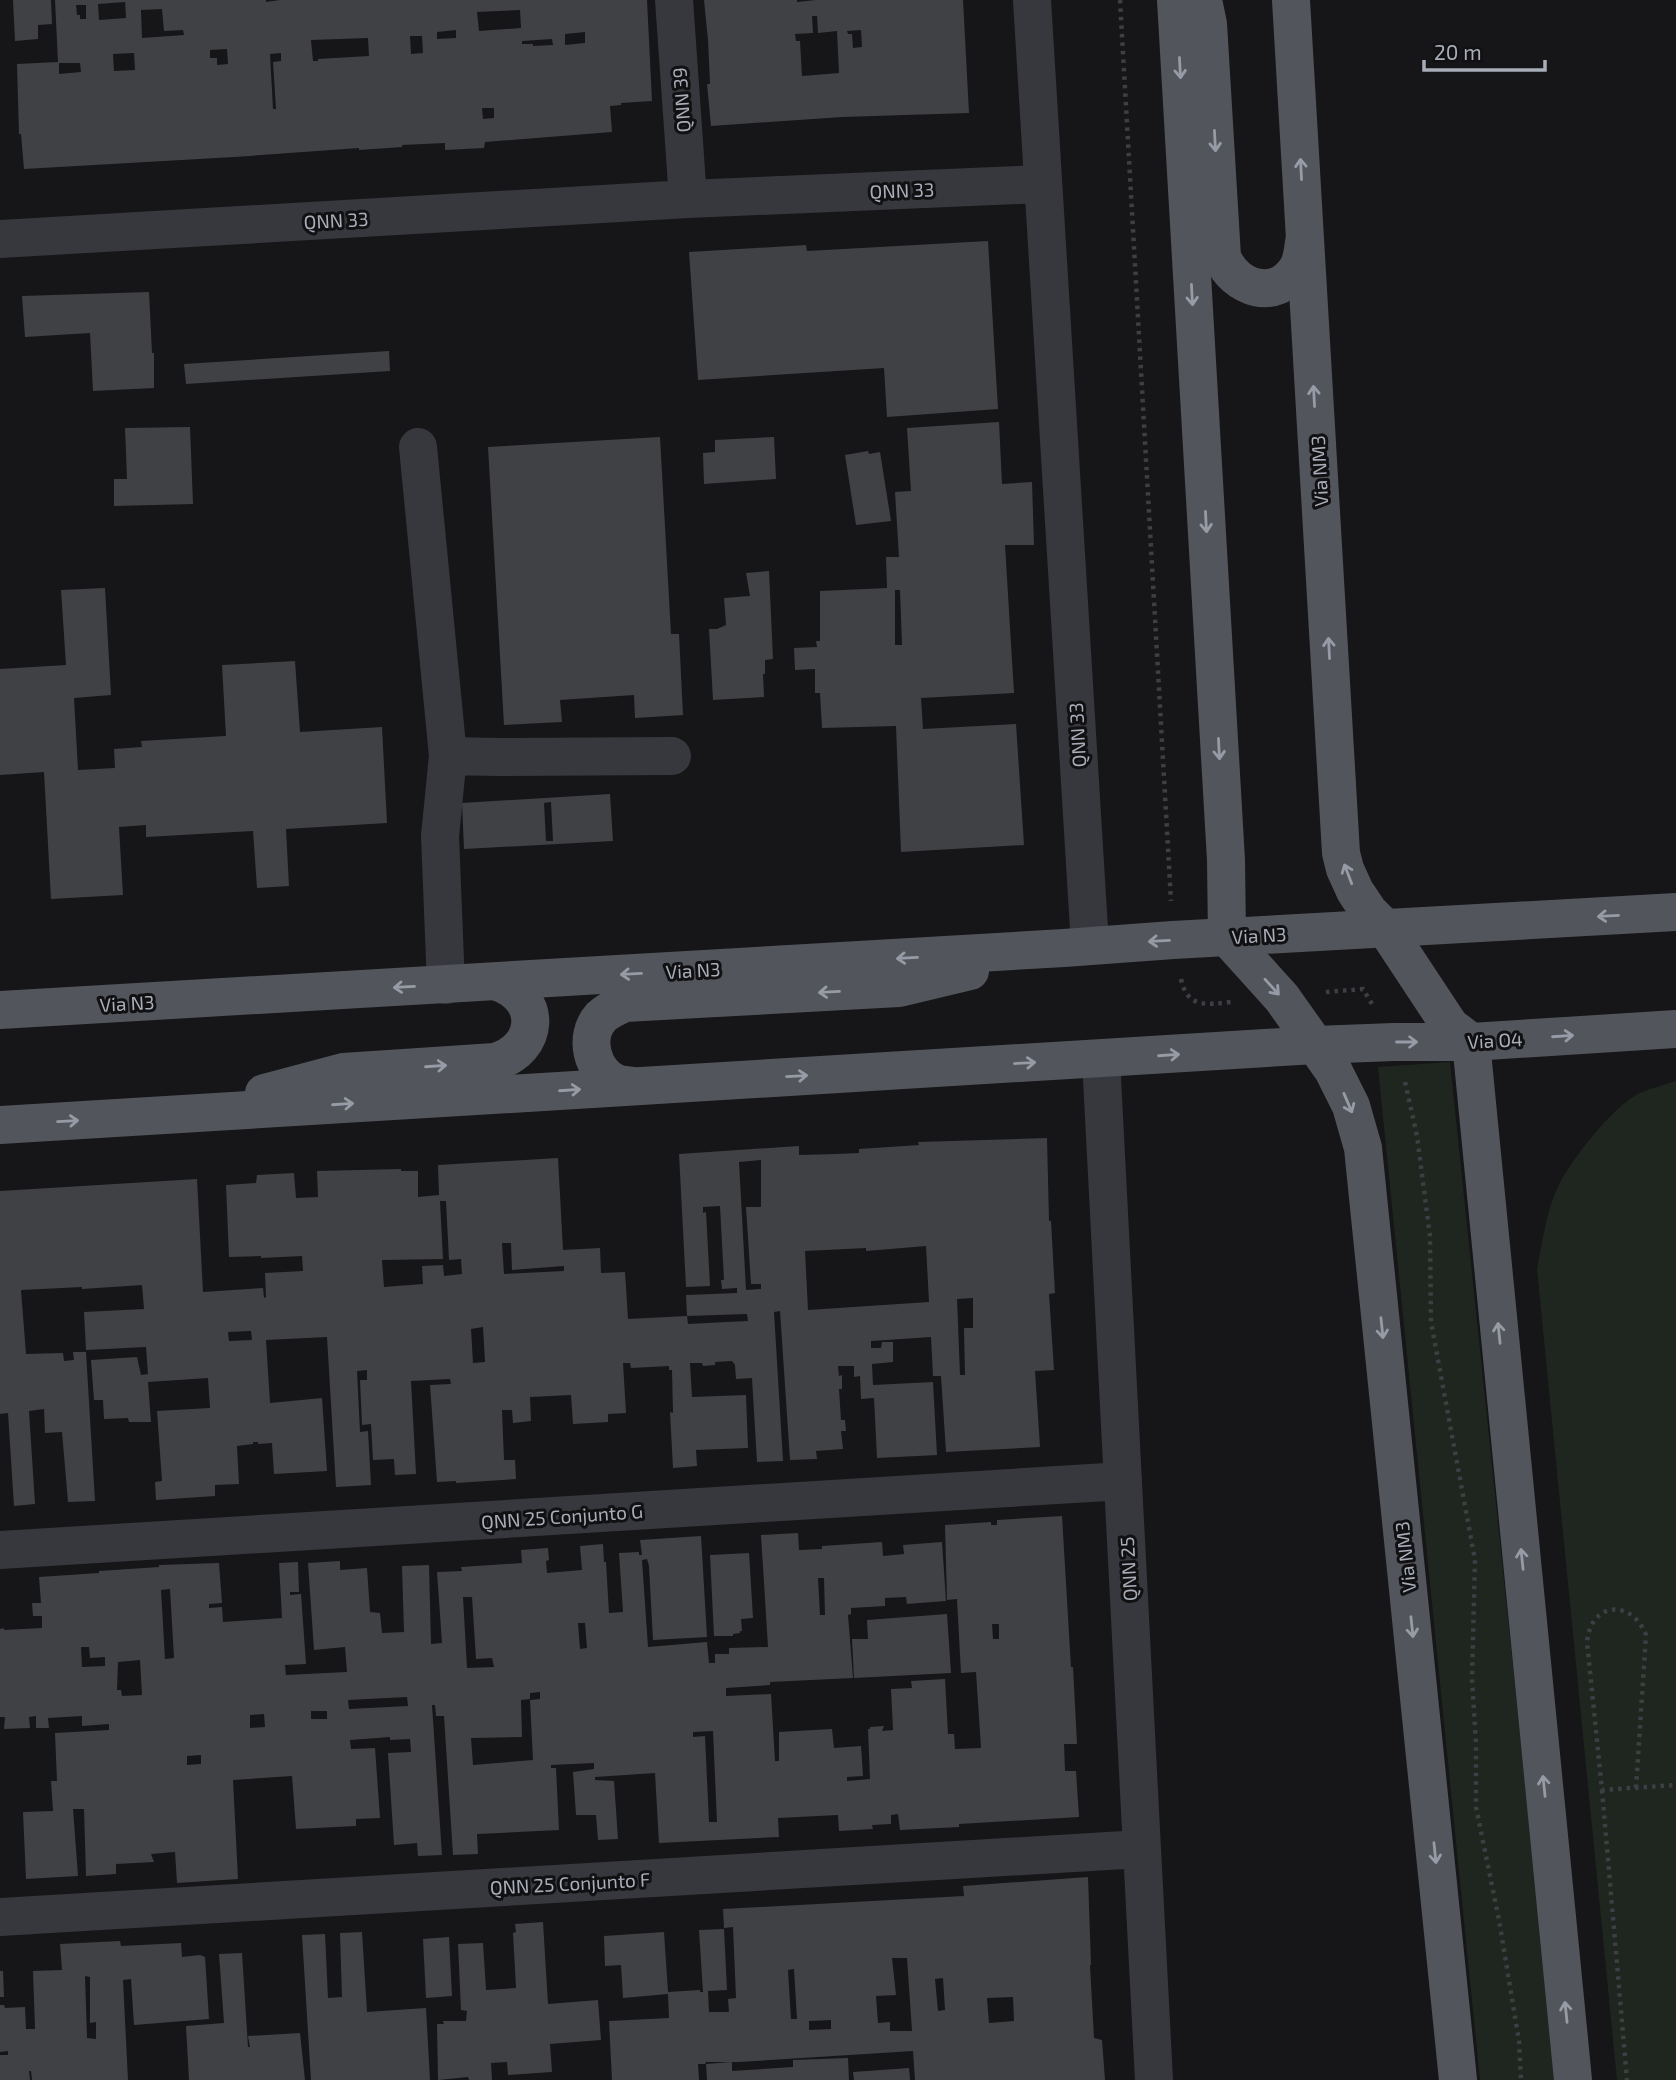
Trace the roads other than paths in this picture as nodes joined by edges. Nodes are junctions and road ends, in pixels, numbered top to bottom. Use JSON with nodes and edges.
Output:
{"nodes":[{"id":1,"x":674,"y":0,"type":"edge"},
{"id":2,"x":1032,"y":0,"type":"edge"},
{"id":3,"x":1176,"y":0,"type":"edge"},
{"id":4,"x":1203,"y":0,"type":"edge"},
{"id":5,"x":1291,"y":0,"type":"edge"},
{"id":6,"x":1043,"y":184,"type":"junction"},
{"id":7,"x":688,"y":199,"type":"junction"},
{"id":8,"x":1305,"y":236,"type":"junction"},
{"id":9,"x":0,"y":239,"type":"edge"},
{"id":10,"x":418,"y":447,"type":"dead end"},
{"id":11,"x":448,"y":756,"type":"junction"},
{"id":12,"x":672,"y":756,"type":"dead end"},
{"id":13,"x":1676,"y":912,"type":"edge"},
{"id":14,"x":1386,"y":929,"type":"junction"},
{"id":15,"x":1227,"y":937,"type":"junction"},
{"id":16,"x":1077,"y":946,"type":"junction"},
{"id":17,"x":498,"y":982,"type":"junction"},
{"id":18,"x":446,"y":985,"type":"junction"},
{"id":19,"x":0,"y":1010,"type":"edge"},
{"id":20,"x":1676,"y":1029,"type":"edge"},
{"id":21,"x":1471,"y":1042,"type":"junction"},
{"id":22,"x":1315,"y":1045,"type":"junction"},
{"id":23,"x":1101,"y":1059,"type":"junction"},
{"id":24,"x":632,"y":1086,"type":"junction"},
{"id":25,"x":177,"y":1115,"type":"junction"},
{"id":26,"x":0,"y":1125,"type":"edge"},
{"id":27,"x":1123,"y":1481,"type":"junction"},
{"id":28,"x":0,"y":1550,"type":"edge"},
{"id":29,"x":1141,"y":1849,"type":"junction"},
{"id":30,"x":0,"y":1917,"type":"edge"},
{"id":31,"x":1154,"y":2080,"type":"edge"},
{"id":32,"x":1458,"y":2080,"type":"edge"},
{"id":33,"x":1573,"y":2080,"type":"edge"}],
"edges":[{"from":1,"to":7,"type":"street","name":"QNN 39"},
{"from":2,"to":6,"type":"street"},
{"from":3,"to":15,"type":"main road","one_way":true},
{"from":4,"to":8,"type":"main road","one_way":true},
{"from":8,"to":5,"type":"main road","name":"Via NM3","one_way":true},
{"from":6,"to":7,"type":"street","name":"QNN 33"},
{"from":6,"to":16,"type":"street","name":"QNN 33"},
{"from":7,"to":9,"type":"street","name":"QNN 33"},
{"from":14,"to":8,"type":"main road","name":"Via NM3","one_way":true},
{"from":10,"to":11,"type":"street"},
{"from":11,"to":12,"type":"street"},
{"from":11,"to":18,"type":"street"},
{"from":13,"to":14,"type":"main road","one_way":true},
{"from":14,"to":15,"type":"main road","name":"Via N3"},
{"from":14,"to":21,"type":"main road","name":"Via NM3"},
{"from":15,"to":16,"type":"main road","name":"Via N3","one_way":true},
{"from":15,"to":22,"type":"main road","name":"Via NM3","one_way":true},
{"from":16,"to":17,"type":"main road","name":"Via N3","one_way":true},
{"from":16,"to":24,"type":"main road","one_way":true},
{"from":17,"to":18,"type":"main road","name":"Via N3"},
{"from":25,"to":17,"type":"main road","one_way":true},
{"from":18,"to":19,"type":"main road","name":"Via N3","one_way":true},
{"from":21,"to":20,"type":"main road","name":"Via O4","one_way":true},
{"from":22,"to":21,"type":"main road","name":"Via O4","one_way":true},
{"from":33,"to":21,"type":"main road","one_way":true},
{"from":23,"to":22,"type":"main road","one_way":true},
{"from":22,"to":32,"type":"main road","name":"Via NM3","one_way":true},
{"from":24,"to":23,"type":"main road","one_way":true},
{"from":23,"to":27,"type":"street","name":"QNN 25"},
{"from":25,"to":24,"type":"main road","one_way":true},
{"from":26,"to":25,"type":"main road","one_way":true},
{"from":27,"to":28,"type":"street","name":"QNN 25 Conjunto G"},
{"from":27,"to":29,"type":"street","name":"QNN 25"},
{"from":29,"to":30,"type":"street","name":"QNN 25 Conjunto F"},
{"from":29,"to":31,"type":"street","name":"QNN 25"}]}
